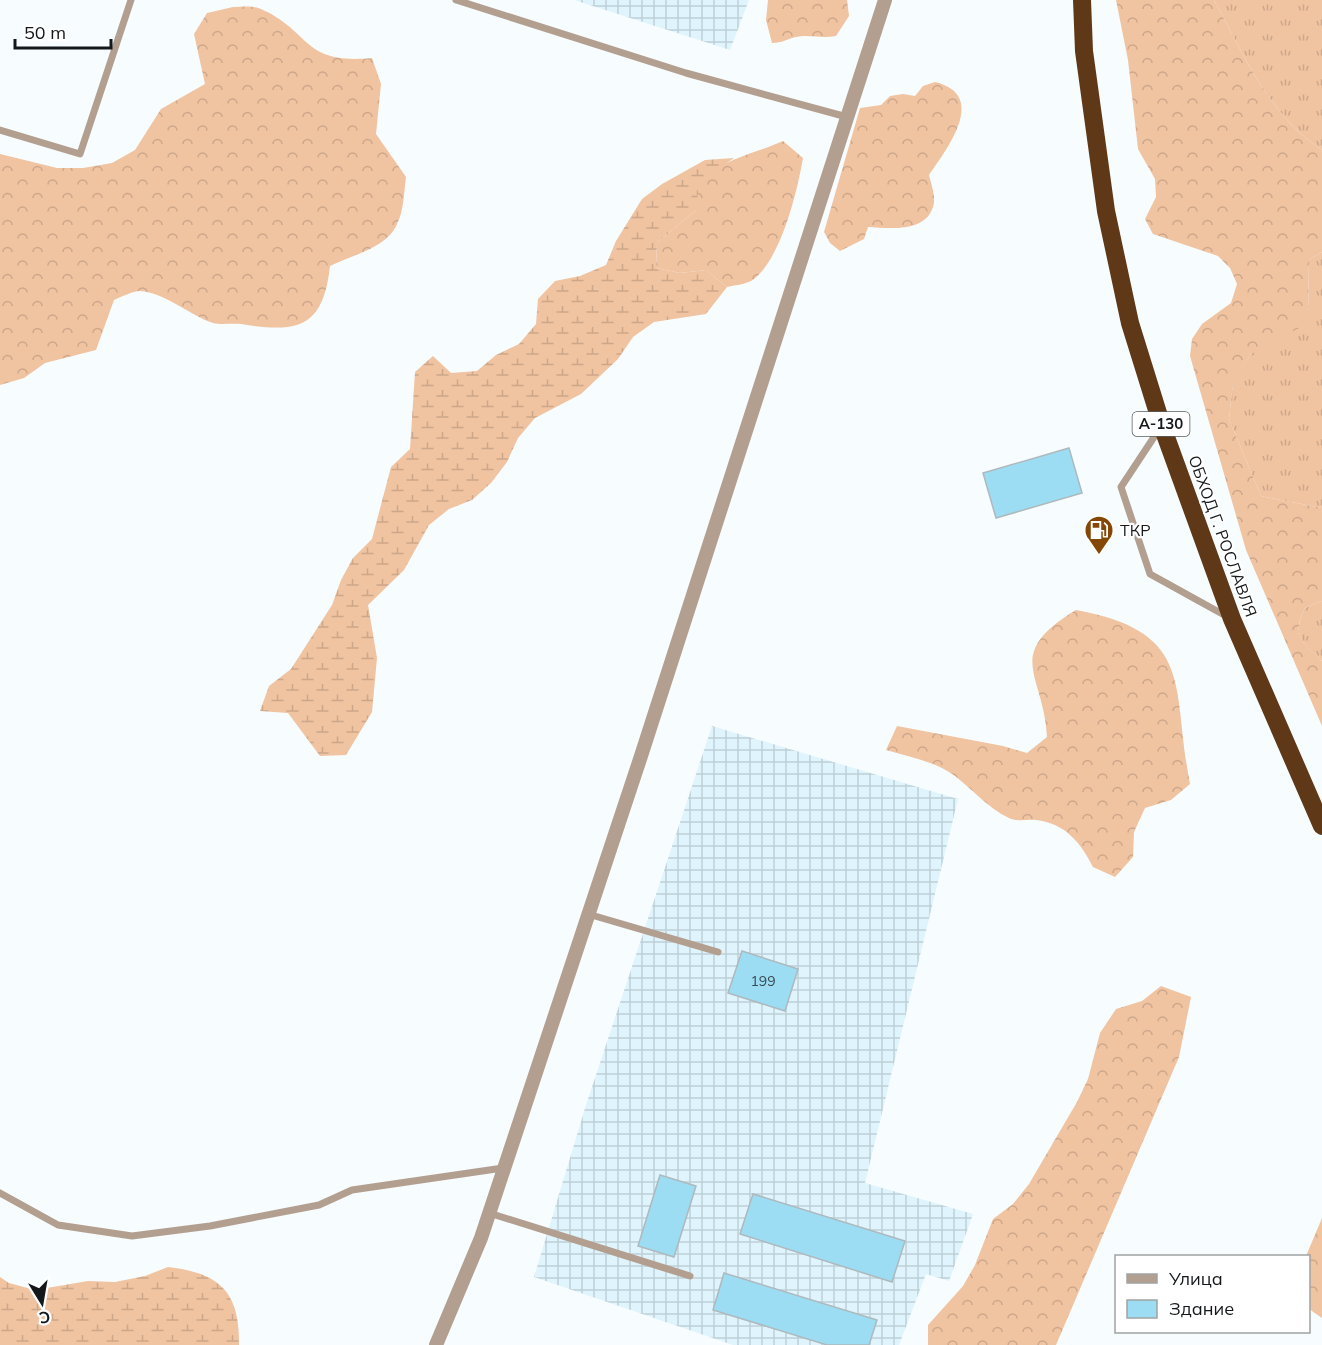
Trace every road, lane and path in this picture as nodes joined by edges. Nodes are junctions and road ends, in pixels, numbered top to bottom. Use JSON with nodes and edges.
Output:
{"nodes":[{"id":1,"x":132,"y":0,"type":"edge"},
{"id":2,"x":456,"y":0,"type":"edge"},
{"id":3,"x":885,"y":0,"type":"edge"},
{"id":4,"x":1082,"y":0,"type":"edge"},
{"id":5,"x":847,"y":117,"type":"junction"},
{"id":6,"x":0,"y":130,"type":"edge"},
{"id":7,"x":1161,"y":426,"type":"junction"},
{"id":8,"x":1232,"y":619,"type":"junction"},
{"id":9,"x":1322,"y":826,"type":"edge"},
{"id":10,"x":588,"y":914,"type":"junction"},
{"id":11,"x":718,"y":952,"type":"dead end"},
{"id":12,"x":503,"y":1168,"type":"junction"},
{"id":13,"x":0,"y":1192,"type":"edge"},
{"id":14,"x":489,"y":1213,"type":"junction"},
{"id":15,"x":690,"y":1276,"type":"dead end"},
{"id":16,"x":436,"y":1345,"type":"edge"}],
"edges":[{"from":1,"to":6,"type":"lane"},
{"from":2,"to":5,"type":"lane"},
{"from":3,"to":5,"type":"street"},
{"from":4,"to":7,"type":"highway","name":"ОБХОД Г. РОСЛАВЛЯ","number":"А-130"},
{"from":5,"to":10,"type":"street"},
{"from":7,"to":8,"type":"highway","name":"ОБХОД Г. РОСЛАВЛЯ","number":"А-130"},
{"from":7,"to":8,"type":"lane"},
{"from":8,"to":9,"type":"highway","name":"ОБХОД Г. РОСЛАВЛЯ","number":"А-130"},
{"from":10,"to":11,"type":"lane"},
{"from":10,"to":12,"type":"street"},
{"from":12,"to":13,"type":"lane"},
{"from":12,"to":14,"type":"street"},
{"from":14,"to":15,"type":"lane"},
{"from":14,"to":16,"type":"street"}]}
